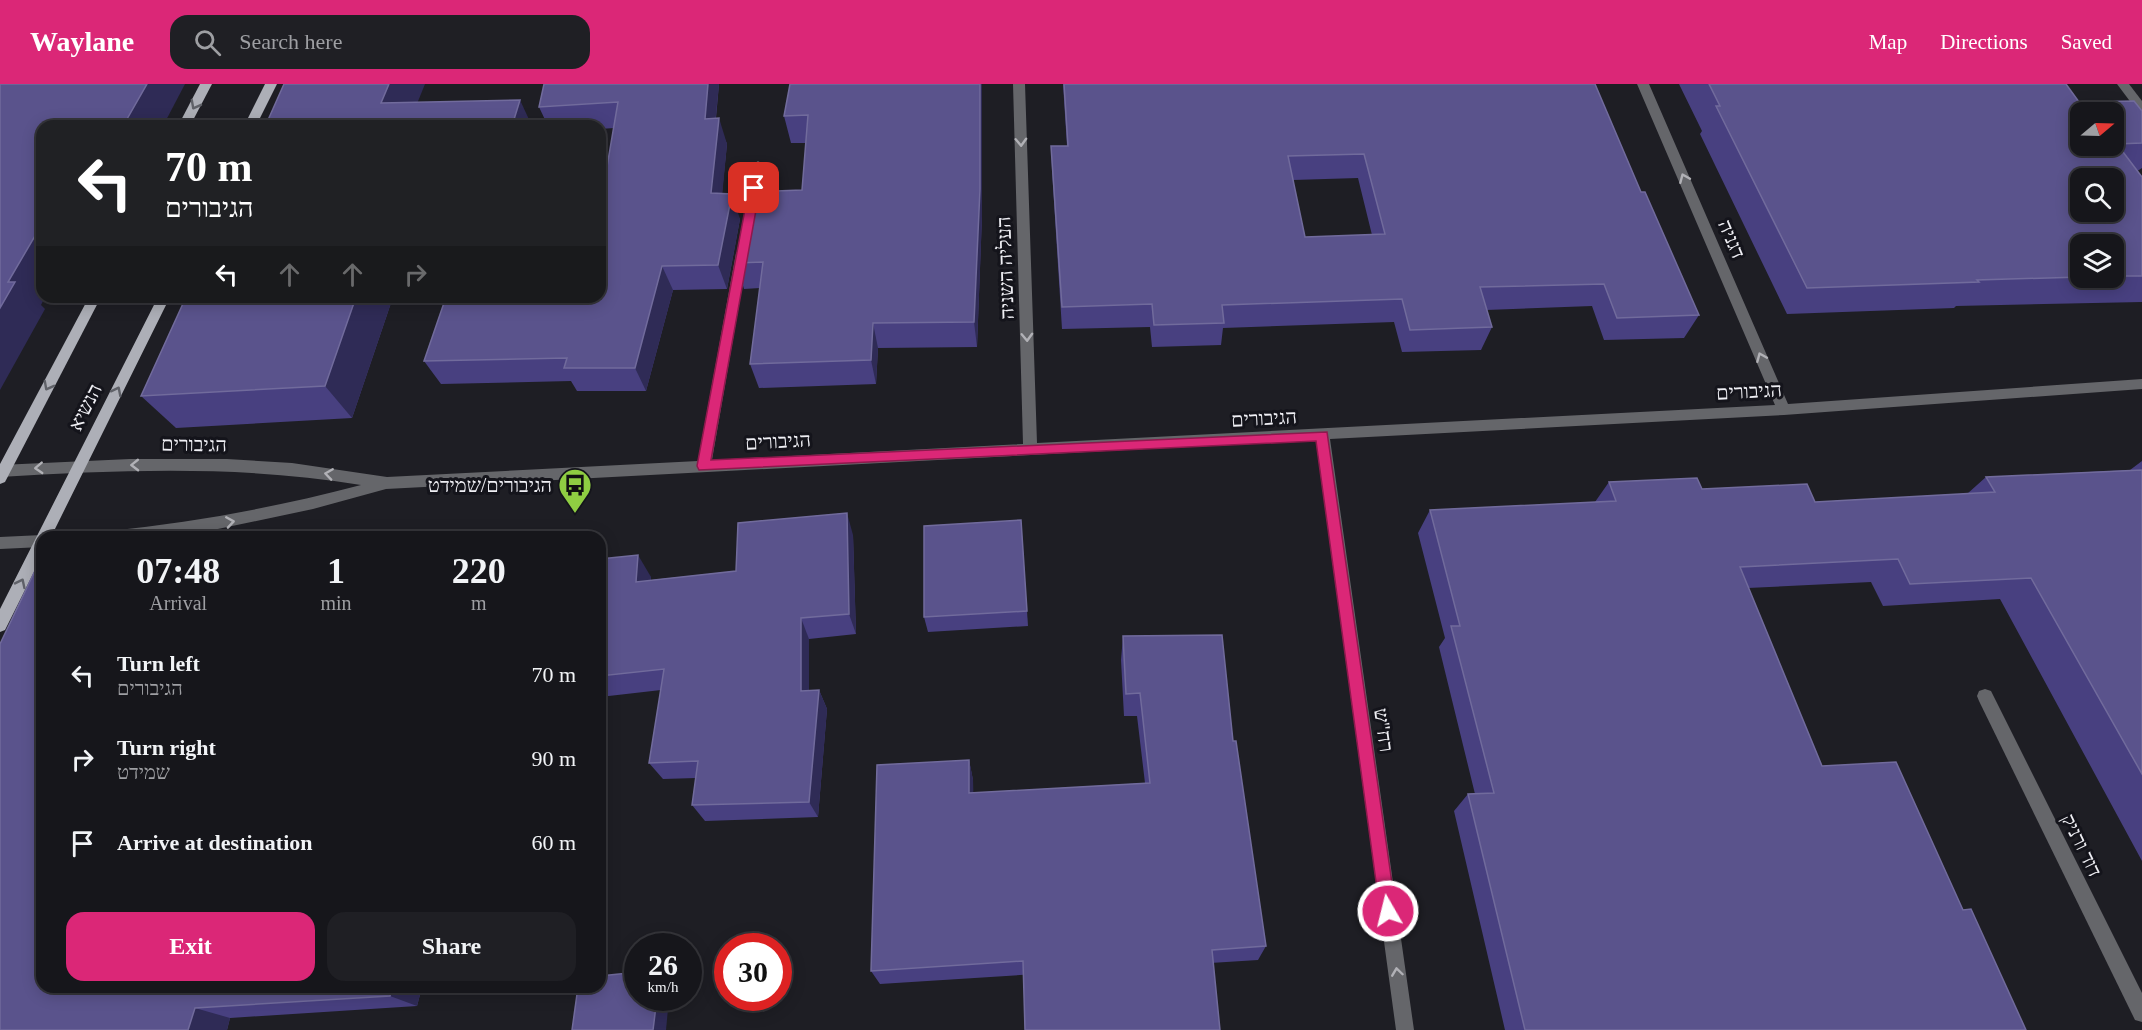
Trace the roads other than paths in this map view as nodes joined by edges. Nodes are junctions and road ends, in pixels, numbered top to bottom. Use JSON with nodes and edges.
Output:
{"nodes":[{"id":1,"x":206,"y":84,"type":"edge"},
{"id":2,"x":271,"y":84,"type":"edge"},
{"id":3,"x":1019,"y":84,"type":"edge"},
{"id":4,"x":1643,"y":84,"type":"edge"},
{"id":5,"x":2123,"y":84,"type":"edge"},
{"id":6,"x":2142,"y":109,"type":"edge"},
{"id":7,"x":187,"y":120,"type":"edge"},
{"id":8,"x":253,"y":120,"type":"edge"},
{"id":9,"x":758,"y":165,"type":"dead end"},
{"id":10,"x":92,"y":303,"type":"edge"},
{"id":11,"x":161,"y":303,"type":"edge"},
{"id":12,"x":2142,"y":384,"type":"edge"},
{"id":13,"x":1784,"y":410,"type":"junction"},
{"id":14,"x":1322,"y":436,"type":"junction"},
{"id":15,"x":1030,"y":450,"type":"junction"},
{"id":16,"x":79,"y":466,"type":"junction"},
{"id":17,"x":704,"y":466,"type":"junction"},
{"id":18,"x":1,"y":473,"type":"edge"},
{"id":19,"x":387,"y":483,"type":"junction"},
{"id":20,"x":46,"y":531,"type":"edge"},
{"id":21,"x":172,"y":531,"type":"edge"},
{"id":22,"x":36,"y":540,"type":"edge"},
{"id":23,"x":0,"y":543,"type":"edge"},
{"id":24,"x":36,"y":552,"type":"edge"},
{"id":25,"x":0,"y":625,"type":"edge"},
{"id":26,"x":1985,"y":696,"type":"dead end"},
{"id":27,"x":2142,"y":1013,"type":"edge"},
{"id":28,"x":1405,"y":1030,"type":"edge"}],
"edges":[{"from":1,"to":7,"type":"main road","one_way":true},
{"from":2,"to":8,"type":"main road"},
{"from":3,"to":15,"type":"street","name":"העליה השניה","one_way":true},
{"from":13,"to":4,"type":"street","name":"דגניה","one_way":true},
{"from":5,"to":6,"type":"street"},
{"from":9,"to":17,"type":"street"},
{"from":10,"to":18,"type":"main road","one_way":true},
{"from":16,"to":11,"type":"main road","name":"הנשיא","one_way":true},
{"from":12,"to":13,"type":"street","name":"הגיבורים"},
{"from":13,"to":14,"type":"street","name":"הגיבורים"},
{"from":14,"to":15,"type":"street","name":"הגיבורים"},
{"from":28,"to":14,"type":"street","name":"רח\"ש","one_way":true},
{"from":15,"to":17,"type":"street","name":"הגיבורים"},
{"from":16,"to":18,"type":"street","name":"הגיבורים","one_way":true},
{"from":19,"to":16,"type":"street","name":"הגיבורים","one_way":true},
{"from":16,"to":20,"type":"main road","name":"הנשיא"},
{"from":17,"to":19,"type":"street","name":"הגיבורים"},
{"from":21,"to":19,"type":"street","name":"הגיבורים","one_way":true},
{"from":22,"to":23,"type":"street"},
{"from":25,"to":24,"type":"main road","name":"הנשיא","one_way":true},
{"from":26,"to":27,"type":"street","name":"דוד ורניק"}]}
